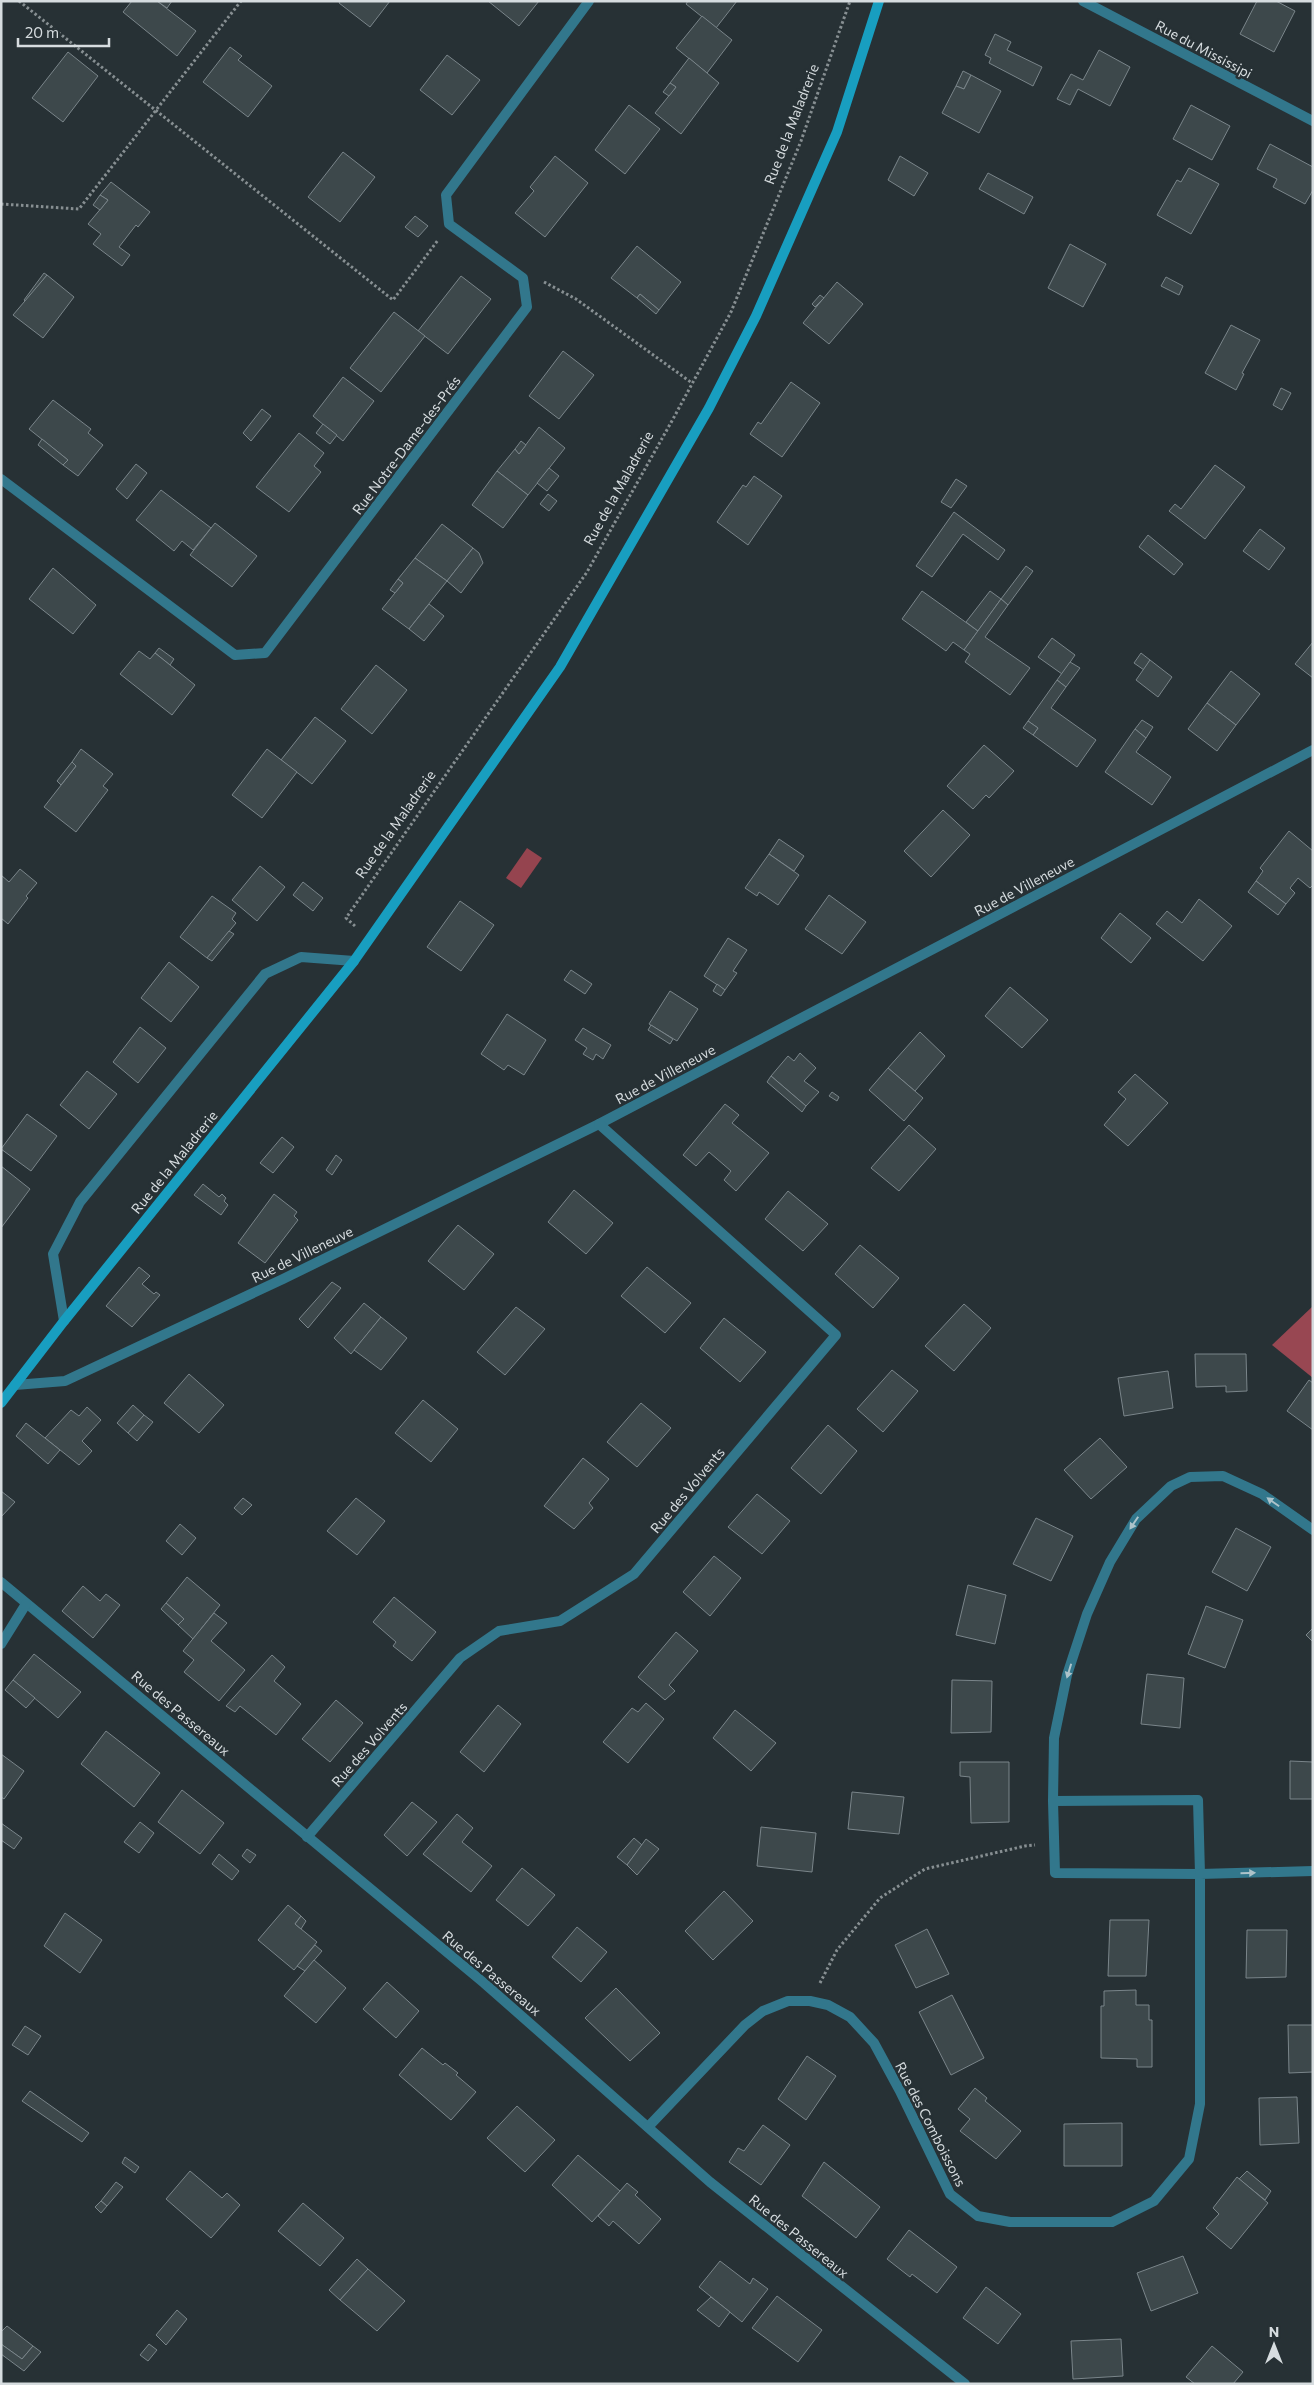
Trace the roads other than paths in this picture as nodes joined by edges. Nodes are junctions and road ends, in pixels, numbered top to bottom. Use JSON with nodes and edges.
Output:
{"nodes":[{"id":1,"x":589,"y":1,"type":"edge"},
{"id":2,"x":879,"y":1,"type":"edge"},
{"id":3,"x":1083,"y":1,"type":"edge"},
{"id":4,"x":1313,"y":121,"type":"edge"},
{"id":5,"x":1,"y":479,"type":"edge"},
{"id":6,"x":1313,"y":750,"type":"edge"},
{"id":7,"x":354,"y":961,"type":"junction"},
{"id":8,"x":599,"y":1124,"type":"junction"},
{"id":9,"x":64,"y":1321,"type":"junction"},
{"id":10,"x":15,"y":1385,"type":"junction"},
{"id":11,"x":1,"y":1403,"type":"edge"},
{"id":12,"x":1313,"y":1530,"type":"edge"},
{"id":13,"x":1,"y":1582,"type":"edge"},
{"id":14,"x":26,"y":1604,"type":"junction"},
{"id":15,"x":1,"y":1644,"type":"edge"},
{"id":16,"x":1053,"y":1801,"type":"junction"},
{"id":17,"x":308,"y":1837,"type":"junction"},
{"id":18,"x":1313,"y":1871,"type":"edge"},
{"id":19,"x":1200,"y":1874,"type":"junction"},
{"id":20,"x":648,"y":2127,"type":"junction"},
{"id":21,"x":965,"y":2384,"type":"edge"}],
"edges":[{"from":1,"to":5,"type":"street","name":"Rue Notre-Dame-des-Prés"},
{"from":2,"to":7,"type":"main road","name":"Rue de la Maladrerie"},
{"from":3,"to":4,"type":"street","name":"Rue du Mississipi"},
{"from":6,"to":8,"type":"street","name":"Rue de Villeneuve"},
{"from":7,"to":9,"type":"main road","name":"Rue de la Maladrerie"},
{"from":7,"to":9,"type":"street"},
{"from":8,"to":10,"type":"street","name":"Rue de Villeneuve"},
{"from":8,"to":17,"type":"street","name":"Rue des Volvents"},
{"from":9,"to":10,"type":"main road","name":"Rue de la Maladrerie"},
{"from":10,"to":11,"type":"main road","name":"Rue de la Maladrerie"},
{"from":12,"to":16,"type":"street","one_way":true},
{"from":13,"to":14,"type":"street","name":"Rue des Passereaux"},
{"from":14,"to":15,"type":"street"},
{"from":14,"to":17,"type":"street","name":"Rue des Passereaux"},
{"from":16,"to":19,"type":"street"},
{"from":16,"to":19,"type":"street","name":"Rue des Comboissons"},
{"from":17,"to":20,"type":"street","name":"Rue des Passereaux"},
{"from":19,"to":18,"type":"street","one_way":true},
{"from":19,"to":20,"type":"street","name":"Rue des Comboissons"},
{"from":20,"to":21,"type":"street","name":"Rue des Passereaux"}]}
